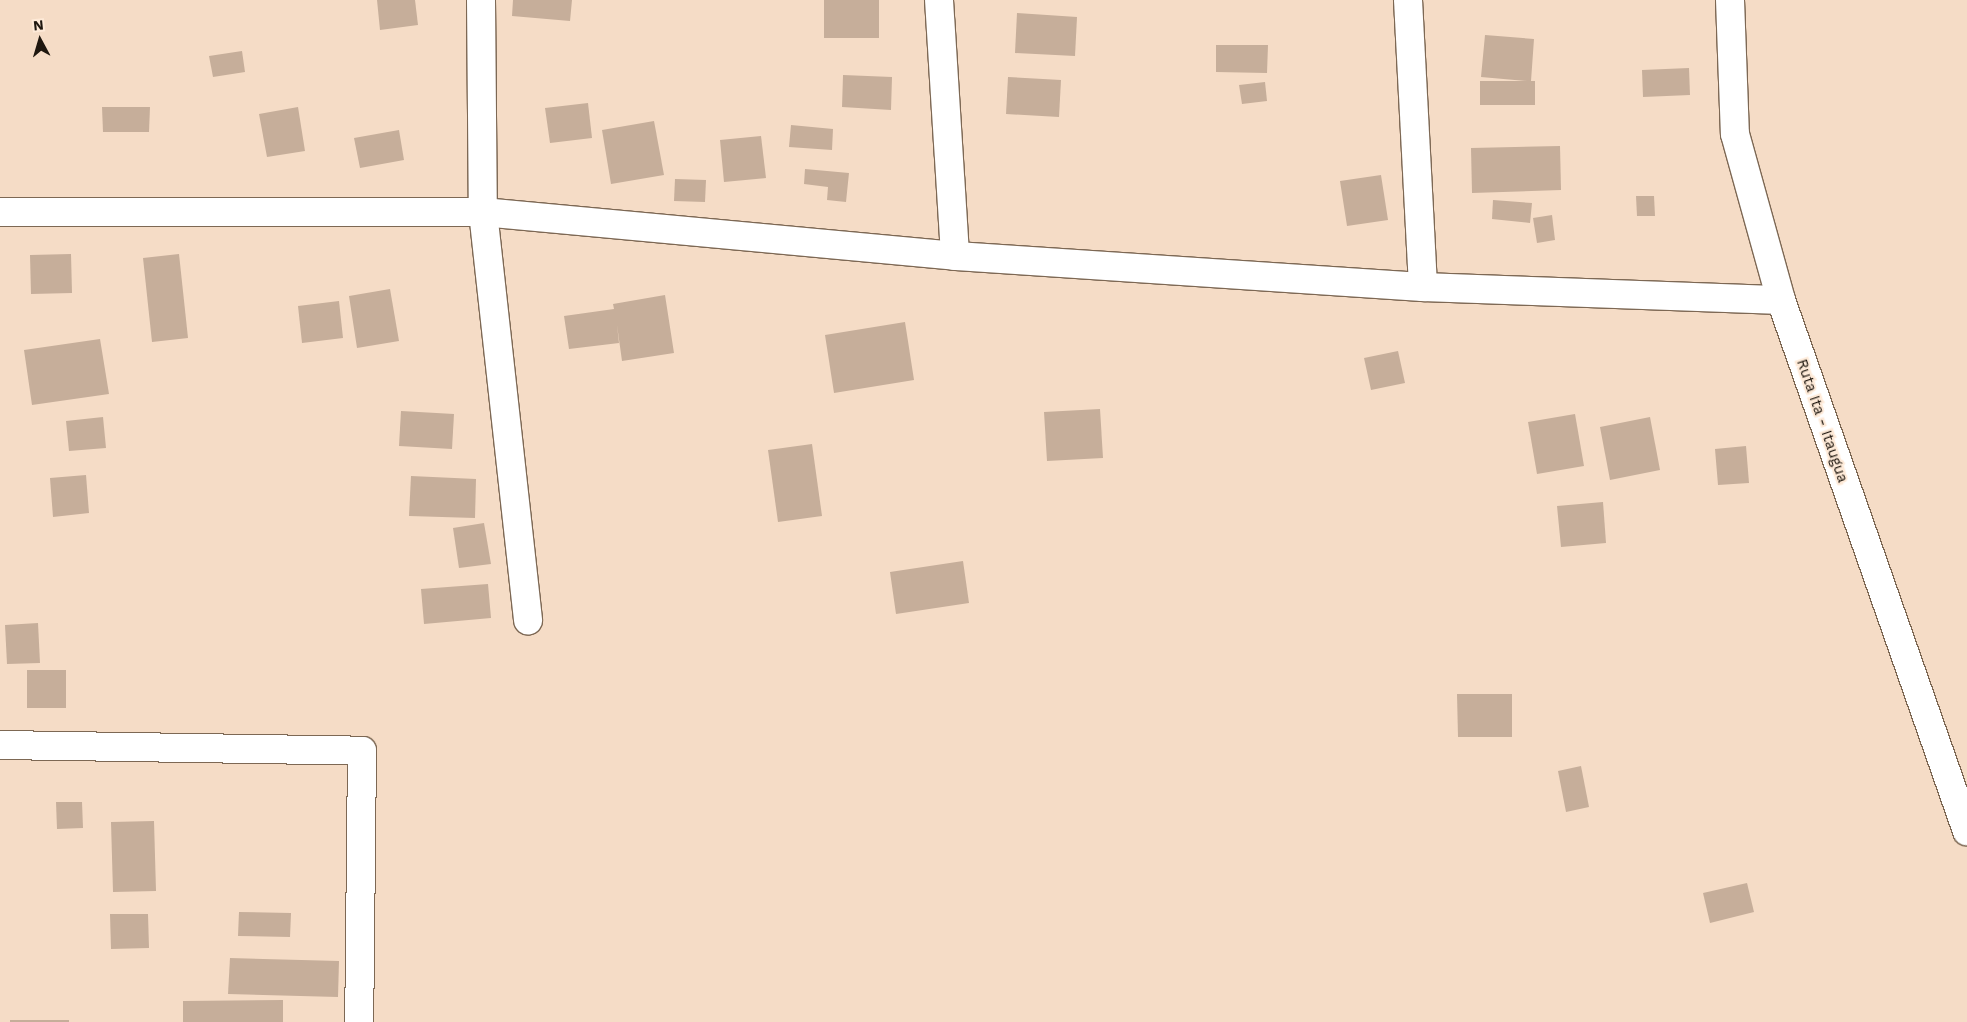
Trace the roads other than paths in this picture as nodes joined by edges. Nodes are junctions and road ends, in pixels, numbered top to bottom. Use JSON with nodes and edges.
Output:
{"nodes":[{"id":1,"x":481,"y":0,"type":"edge"},
{"id":2,"x":939,"y":0,"type":"edge"},
{"id":3,"x":1408,"y":0,"type":"edge"},
{"id":4,"x":1730,"y":0,"type":"edge"},
{"id":5,"x":0,"y":212,"type":"edge"},
{"id":6,"x":484,"y":212,"type":"junction"},
{"id":7,"x":955,"y":256,"type":"junction"},
{"id":8,"x":1423,"y":287,"type":"junction"},
{"id":9,"x":1781,"y":300,"type":"junction"},
{"id":10,"x":528,"y":621,"type":"dead end"},
{"id":11,"x":0,"y":745,"type":"edge"},
{"id":12,"x":1967,"y":831,"type":"edge"},
{"id":13,"x":359,"y":1022,"type":"edge"}],
"edges":[{"from":1,"to":6,"type":"street"},
{"from":2,"to":7,"type":"street"},
{"from":3,"to":8,"type":"street"},
{"from":4,"to":9,"type":"street","name":"Ruta Ita - Itaugua"},
{"from":5,"to":6,"type":"street"},
{"from":6,"to":7,"type":"street"},
{"from":6,"to":10,"type":"street"},
{"from":7,"to":8,"type":"street"},
{"from":8,"to":9,"type":"street"},
{"from":9,"to":12,"type":"street","name":"Ruta Ita - Itaugua"},
{"from":11,"to":13,"type":"street"}]}
